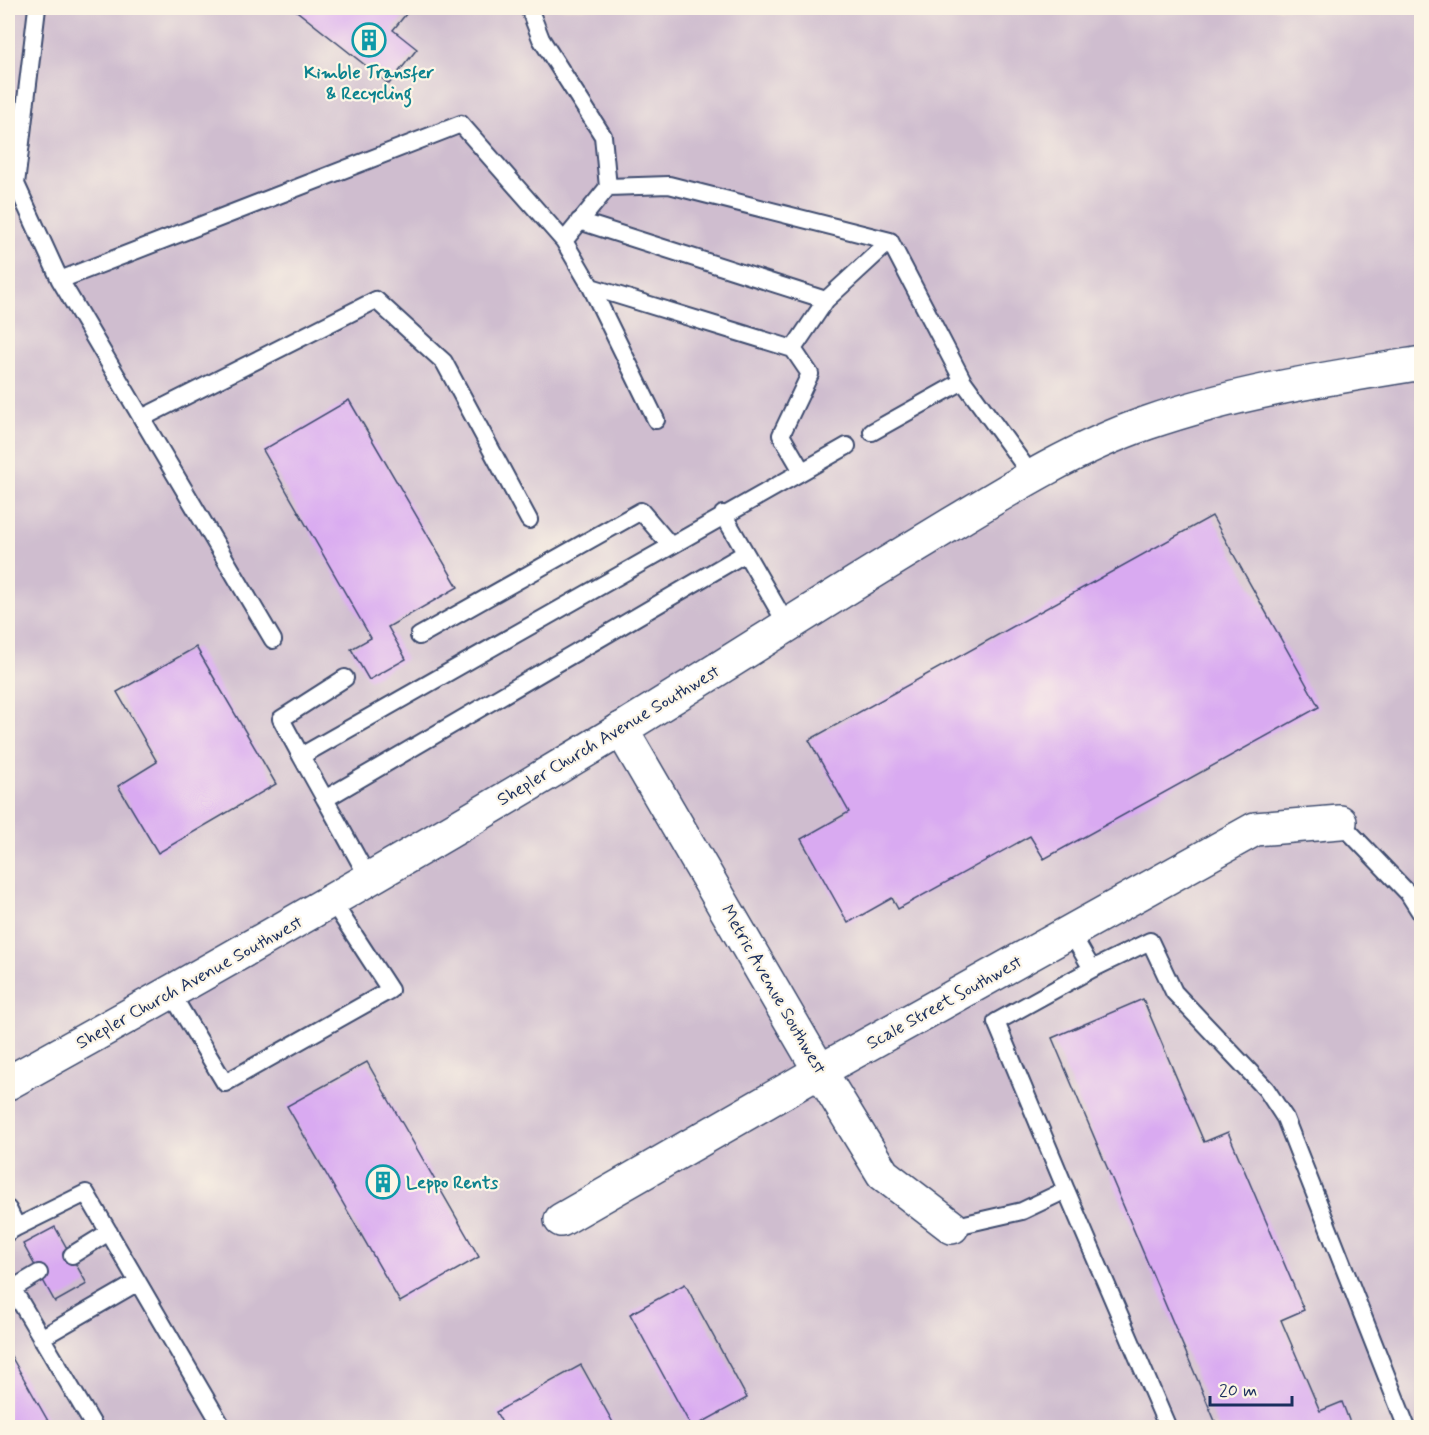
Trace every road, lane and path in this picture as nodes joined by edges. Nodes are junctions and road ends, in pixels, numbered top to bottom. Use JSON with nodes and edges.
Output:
{"nodes":[{"id":1,"x":38,"y":8,"type":"edge"},
{"id":2,"x":530,"y":8,"type":"edge"},
{"id":3,"x":608,"y":187,"type":"junction"},
{"id":4,"x":579,"y":221,"type":"junction"},
{"id":5,"x":564,"y":241,"type":"junction"},
{"id":6,"x":890,"y":241,"type":"junction"},
{"id":7,"x":60,"y":280,"type":"junction"},
{"id":8,"x":591,"y":286,"type":"junction"},
{"id":9,"x":826,"y":300,"type":"junction"},
{"id":10,"x":793,"y":349,"type":"junction"},
{"id":11,"x":1422,"y":363,"type":"edge"},
{"id":12,"x":963,"y":381,"type":"junction"},
{"id":13,"x":142,"y":418,"type":"junction"},
{"id":14,"x":656,"y":420,"type":"dead end"},
{"id":15,"x":872,"y":432,"type":"dead end"},
{"id":16,"x":847,"y":446,"type":"dead end"},
{"id":17,"x":802,"y":471,"type":"junction"},
{"id":18,"x":1032,"y":476,"type":"junction"},
{"id":19,"x":723,"y":514,"type":"junction"},
{"id":20,"x":529,"y":520,"type":"dead end"},
{"id":21,"x":670,"y":545,"type":"junction"},
{"id":22,"x":744,"y":554,"type":"junction"},
{"id":23,"x":787,"y":625,"type":"junction"},
{"id":24,"x":419,"y":636,"type":"dead end"},
{"id":25,"x":273,"y":640,"type":"dead end"},
{"id":26,"x":345,"y":678,"type":"dead end"},
{"id":27,"x":621,"y":729,"type":"junction"},
{"id":28,"x":301,"y":756,"type":"junction"},
{"id":29,"x":326,"y":799,"type":"junction"},
{"id":30,"x":1340,"y":822,"type":"joint"},
{"id":31,"x":369,"y":879,"type":"junction"},
{"id":32,"x":332,"y":901,"type":"junction"},
{"id":33,"x":1422,"y":915,"type":"edge"},
{"id":34,"x":1070,"y":931,"type":"junction"},
{"id":35,"x":1092,"y":969,"type":"junction"},
{"id":36,"x":171,"y":993,"type":"junction"},
{"id":37,"x":820,"y":1071,"type":"junction"},
{"id":38,"x":8,"y":1083,"type":"edge"},
{"id":39,"x":1066,"y":1190,"type":"junction"},
{"id":40,"x":8,"y":1209,"type":"edge"},
{"id":41,"x":561,"y":1220,"type":"dead end"},
{"id":42,"x":952,"y":1227,"type":"joint"},
{"id":43,"x":13,"y":1230,"type":"edge"},
{"id":44,"x":109,"y":1232,"type":"junction"},
{"id":45,"x":72,"y":1255,"type":"dead end"},
{"id":46,"x":39,"y":1273,"type":"dead end"},
{"id":47,"x":138,"y":1282,"type":"junction"},
{"id":48,"x":10,"y":1285,"type":"edge"},
{"id":49,"x":41,"y":1338,"type":"junction"},
{"id":50,"x":95,"y":1428,"type":"edge"},
{"id":51,"x":223,"y":1428,"type":"edge"},
{"id":52,"x":1168,"y":1428,"type":"edge"},
{"id":53,"x":1407,"y":1428,"type":"edge"}],
"edges":[{"from":1,"to":7,"type":"lane"},
{"from":2,"to":3,"type":"lane"},
{"from":3,"to":4,"type":"lane"},
{"from":3,"to":6,"type":"lane"},
{"from":4,"to":5,"type":"lane"},
{"from":4,"to":9,"type":"lane"},
{"from":5,"to":7,"type":"lane"},
{"from":5,"to":8,"type":"lane"},
{"from":6,"to":9,"type":"lane"},
{"from":6,"to":12,"type":"lane"},
{"from":7,"to":13,"type":"lane"},
{"from":8,"to":10,"type":"lane"},
{"from":8,"to":14,"type":"lane"},
{"from":9,"to":10,"type":"lane"},
{"from":10,"to":17,"type":"lane"},
{"from":11,"to":18,"type":"street","name":"Shepler Church Avenue Southwest"},
{"from":12,"to":15,"type":"lane"},
{"from":12,"to":18,"type":"lane"},
{"from":13,"to":20,"type":"lane"},
{"from":13,"to":25,"type":"lane"},
{"from":16,"to":17,"type":"lane"},
{"from":17,"to":19,"type":"lane"},
{"from":18,"to":23,"type":"street","name":"Shepler Church Avenue Southwest"},
{"from":19,"to":21,"type":"lane"},
{"from":19,"to":22,"type":"lane"},
{"from":21,"to":24,"type":"lane"},
{"from":21,"to":28,"type":"lane"},
{"from":22,"to":23,"type":"lane"},
{"from":22,"to":29,"type":"lane"},
{"from":23,"to":27,"type":"street","name":"Shepler Church Avenue Southwest"},
{"from":26,"to":28,"type":"lane"},
{"from":27,"to":31,"type":"street","name":"Shepler Church Avenue Southwest"},
{"from":27,"to":37,"type":"street","name":"Metric Avenue Southwest"},
{"from":28,"to":29,"type":"lane"},
{"from":29,"to":31,"type":"lane"},
{"from":30,"to":33,"type":"lane"},
{"from":30,"to":34,"type":"street","name":"Scale Street Southwest"},
{"from":31,"to":32,"type":"street","name":"Shepler Church Avenue Southwest"},
{"from":32,"to":36,"type":"street","name":"Shepler Church Avenue Southwest"},
{"from":32,"to":36,"type":"lane"},
{"from":34,"to":35,"type":"lane"},
{"from":34,"to":37,"type":"street","name":"Scale Street Southwest"},
{"from":35,"to":39,"type":"lane"},
{"from":35,"to":53,"type":"lane"},
{"from":36,"to":38,"type":"street","name":"Shepler Church Avenue Southwest"},
{"from":37,"to":41,"type":"street","name":"Scale Street Southwest"},
{"from":37,"to":42,"type":"street","name":"Metric Avenue Southwest"},
{"from":39,"to":42,"type":"lane"},
{"from":39,"to":52,"type":"lane"},
{"from":40,"to":43,"type":"lane"},
{"from":43,"to":44,"type":"lane"},
{"from":44,"to":45,"type":"lane"},
{"from":44,"to":47,"type":"lane"},
{"from":46,"to":48,"type":"lane"},
{"from":47,"to":49,"type":"lane"},
{"from":47,"to":51,"type":"lane"},
{"from":48,"to":49,"type":"lane"},
{"from":49,"to":50,"type":"lane"}]}
